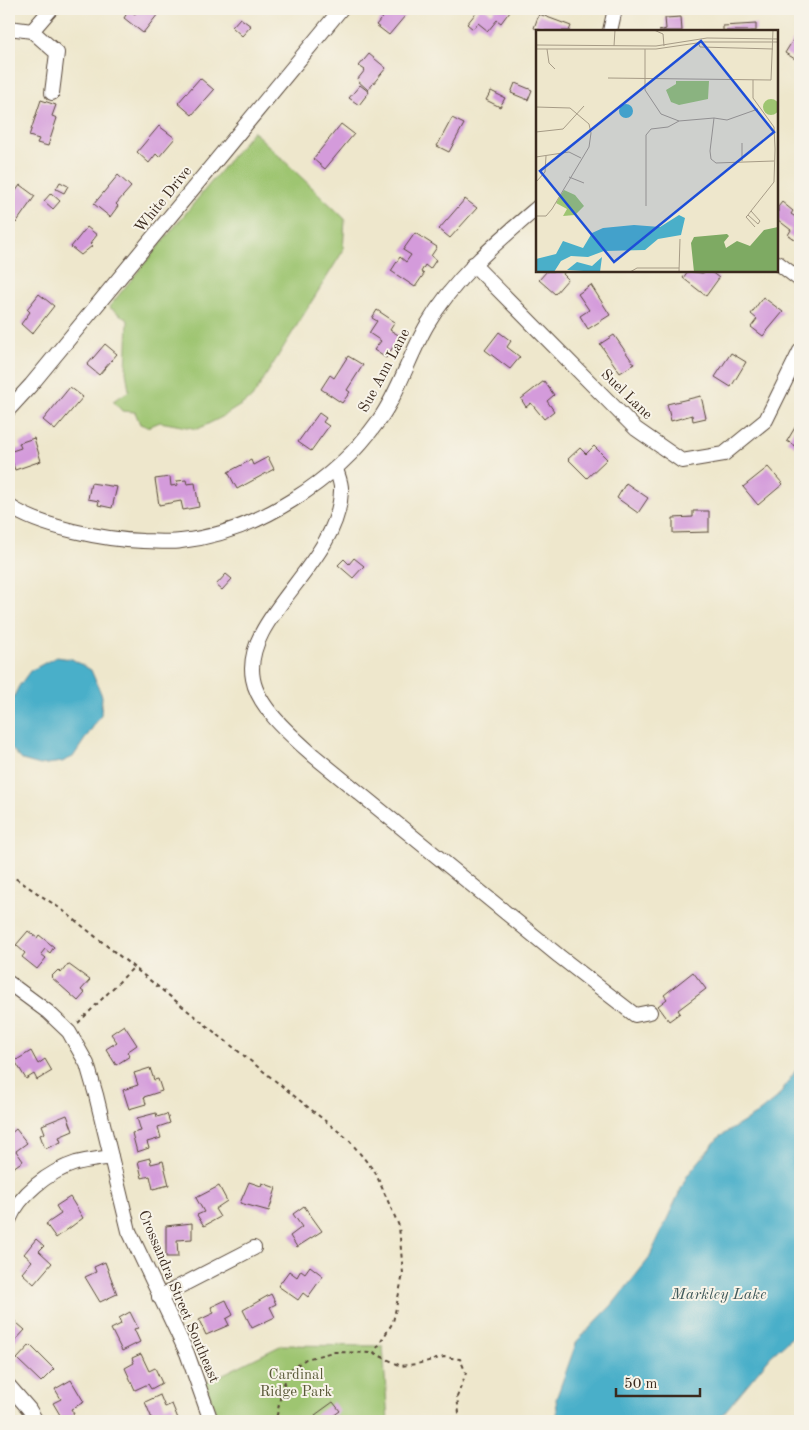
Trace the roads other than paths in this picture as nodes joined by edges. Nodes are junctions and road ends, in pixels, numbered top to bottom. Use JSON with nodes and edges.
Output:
{"nodes":[{"id":1,"x":51,"y":9,"type":"edge"},
{"id":2,"x":341,"y":9,"type":"edge"},
{"id":3,"x":615,"y":9,"type":"edge"},
{"id":4,"x":9,"y":28,"type":"edge"},
{"id":5,"x":610,"y":30,"type":"edge"},
{"id":6,"x":32,"y":32,"type":"junction"},
{"id":7,"x":52,"y":93,"type":"dead end"},
{"id":8,"x":536,"y":209,"type":"edge"},
{"id":9,"x":473,"y":264,"type":"junction"},
{"id":10,"x":779,"y":264,"type":"edge"},
{"id":11,"x":800,"y":280,"type":"edge"},
{"id":12,"x":800,"y":351,"type":"edge"},
{"id":13,"x":9,"y":409,"type":"edge"},
{"id":14,"x":336,"y":469,"type":"junction"},
{"id":15,"x":9,"y":506,"type":"edge"},
{"id":16,"x":9,"y":983,"type":"edge"},
{"id":17,"x":650,"y":1012,"type":"dead end"},
{"id":18,"x":111,"y":1158,"type":"junction"},
{"id":19,"x":9,"y":1220,"type":"edge"},
{"id":20,"x":254,"y":1248,"type":"dead end"},
{"id":21,"x":159,"y":1297,"type":"junction"},
{"id":22,"x":9,"y":1386,"type":"edge"},
{"id":23,"x":36,"y":1421,"type":"edge"},
{"id":24,"x":211,"y":1421,"type":"edge"}],
"edges":[{"from":1,"to":6,"type":"street"},
{"from":2,"to":13,"type":"street","name":"White Drive"},
{"from":3,"to":5,"type":"street"},
{"from":4,"to":6,"type":"street"},
{"from":6,"to":7,"type":"street"},
{"from":8,"to":9,"type":"street","name":"Sue Ann Lane"},
{"from":9,"to":12,"type":"street","name":"Suel Lane"},
{"from":9,"to":14,"type":"street","name":"Sue Ann Lane"},
{"from":10,"to":11,"type":"street"},
{"from":14,"to":15,"type":"street","name":"Sue Ann Lane"},
{"from":14,"to":17,"type":"street"},
{"from":16,"to":18,"type":"street","name":"Crossandra Street Southeast"},
{"from":18,"to":19,"type":"street"},
{"from":18,"to":21,"type":"street","name":"Crossandra Street Southeast"},
{"from":20,"to":21,"type":"street"},
{"from":21,"to":24,"type":"street","name":"Crossandra Street Southeast"},
{"from":22,"to":23,"type":"street"}]}
